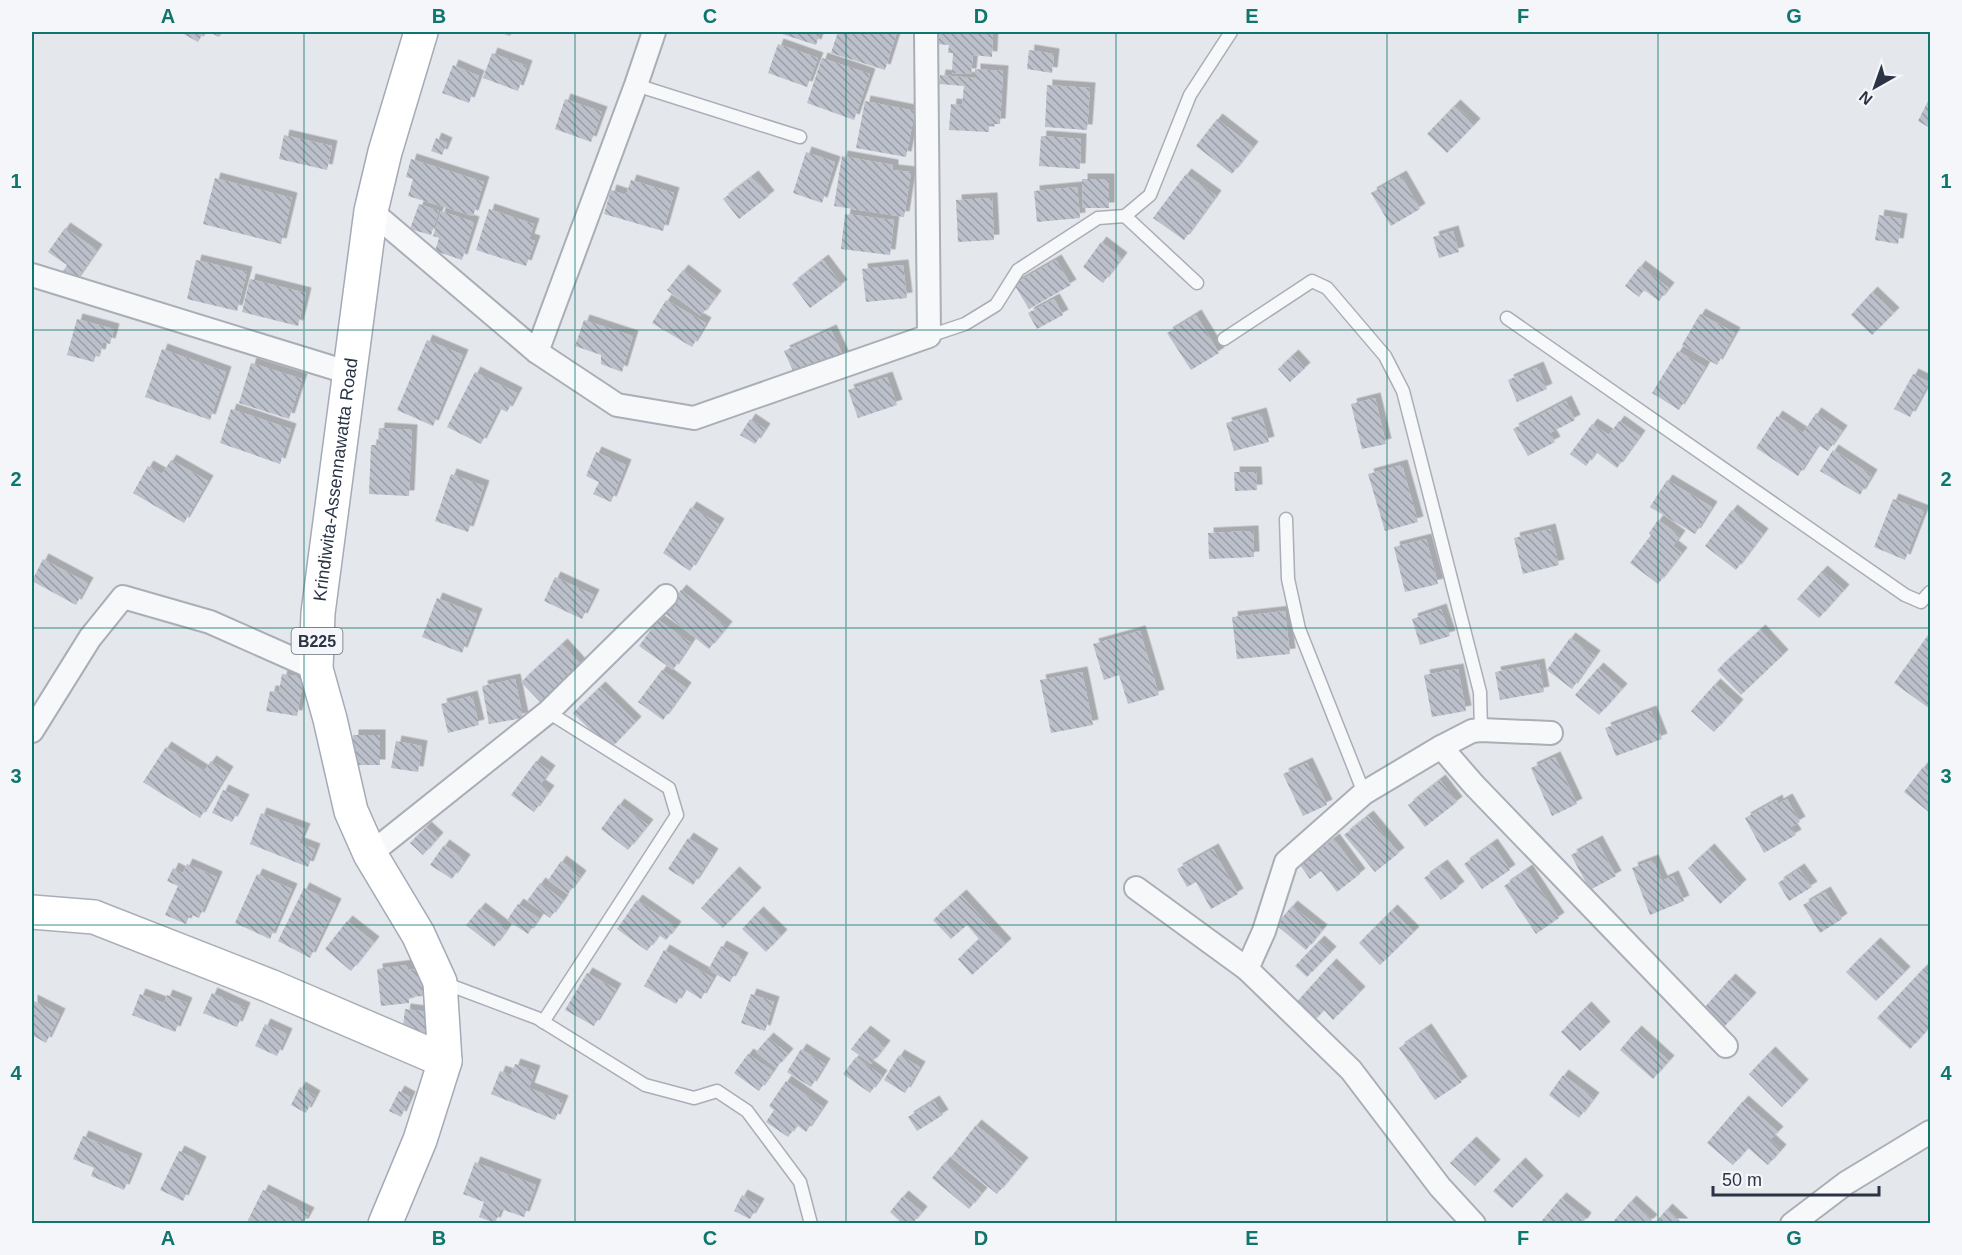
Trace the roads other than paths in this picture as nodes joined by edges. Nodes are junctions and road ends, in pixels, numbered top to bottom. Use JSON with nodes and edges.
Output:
{"nodes":[{"id":1,"x":421,"y":32,"type":"edge"},
{"id":2,"x":654,"y":32,"type":"edge"},
{"id":3,"x":926,"y":32,"type":"edge"},
{"id":4,"x":1231,"y":32,"type":"edge"},
{"id":5,"x":636,"y":85,"type":"junction"},
{"id":6,"x":800,"y":137,"type":"dead end"},
{"id":7,"x":370,"y":211,"type":"junction"},
{"id":8,"x":1125,"y":216,"type":"junction"},
{"id":9,"x":32,"y":275,"type":"edge"},
{"id":10,"x":1197,"y":283,"type":"dead end"},
{"id":11,"x":1507,"y":318,"type":"dead end"},
{"id":12,"x":929,"y":336,"type":"junction"},
{"id":13,"x":1224,"y":339,"type":"dead end"},
{"id":14,"x":537,"y":352,"type":"junction"},
{"id":15,"x":350,"y":373,"type":"junction"},
{"id":16,"x":1286,"y":519,"type":"dead end"},
{"id":17,"x":1930,"y":592,"type":"edge"},
{"id":18,"x":666,"y":596,"type":"dead end"},
{"id":19,"x":316,"y":669,"type":"junction"},
{"id":20,"x":549,"y":712,"type":"junction"},
{"id":21,"x":1481,"y":730,"type":"junction"},
{"id":22,"x":32,"y":731,"type":"edge"},
{"id":23,"x":1551,"y":733,"type":"dead end"},
{"id":24,"x":1441,"y":747,"type":"junction"},
{"id":25,"x":1364,"y":794,"type":"junction"},
{"id":26,"x":370,"y":854,"type":"junction"},
{"id":27,"x":1136,"y":888,"type":"dead end"},
{"id":28,"x":32,"y":912,"type":"edge"},
{"id":29,"x":1247,"y":969,"type":"junction"},
{"id":30,"x":440,"y":982,"type":"junction"},
{"id":31,"x":543,"y":1022,"type":"junction"},
{"id":32,"x":1726,"y":1046,"type":"dead end"},
{"id":33,"x":446,"y":1061,"type":"junction"},
{"id":34,"x":1930,"y":1132,"type":"edge"},
{"id":35,"x":385,"y":1224,"type":"edge"},
{"id":36,"x":811,"y":1224,"type":"edge"},
{"id":37,"x":1474,"y":1224,"type":"edge"},
{"id":38,"x":1792,"y":1224,"type":"edge"}],
"edges":[{"from":1,"to":7,"type":"main road","name":"Krindiwita-Assennawatta Road","number":"B225"},
{"from":2,"to":5,"type":"street"},
{"from":3,"to":12,"type":"street"},
{"from":4,"to":8,"type":"lane"},
{"from":5,"to":6,"type":"lane"},
{"from":5,"to":14,"type":"street"},
{"from":7,"to":14,"type":"street"},
{"from":7,"to":15,"type":"main road","name":"Krindiwita-Assennawatta Road","number":"B225"},
{"from":8,"to":10,"type":"lane"},
{"from":8,"to":12,"type":"lane"},
{"from":9,"to":15,"type":"street"},
{"from":11,"to":17,"type":"lane"},
{"from":12,"to":14,"type":"street"},
{"from":13,"to":21,"type":"lane"},
{"from":15,"to":19,"type":"main road","name":"Krindiwita-Assennawatta Road","number":"B225"},
{"from":16,"to":25,"type":"lane"},
{"from":18,"to":20,"type":"street"},
{"from":19,"to":22,"type":"street"},
{"from":19,"to":26,"type":"main road","name":"Krindiwita-Assennawatta Road","number":"B225"},
{"from":20,"to":26,"type":"street"},
{"from":20,"to":31,"type":"lane"},
{"from":21,"to":23,"type":"street"},
{"from":21,"to":24,"type":"street"},
{"from":24,"to":25,"type":"street"},
{"from":24,"to":32,"type":"street"},
{"from":25,"to":29,"type":"street"},
{"from":26,"to":30,"type":"main road","name":"Krindiwita-Assennawatta Road","number":"B225"},
{"from":27,"to":29,"type":"street"},
{"from":28,"to":33,"type":"main road"},
{"from":29,"to":37,"type":"street"},
{"from":30,"to":31,"type":"lane"},
{"from":30,"to":33,"type":"main road","name":"Krindiwita-Assennawatta Road","number":"B225"},
{"from":31,"to":36,"type":"lane"},
{"from":33,"to":35,"type":"main road","name":"Krindiwita-Assennawatta Road","number":"B225"},
{"from":34,"to":38,"type":"street"}]}
